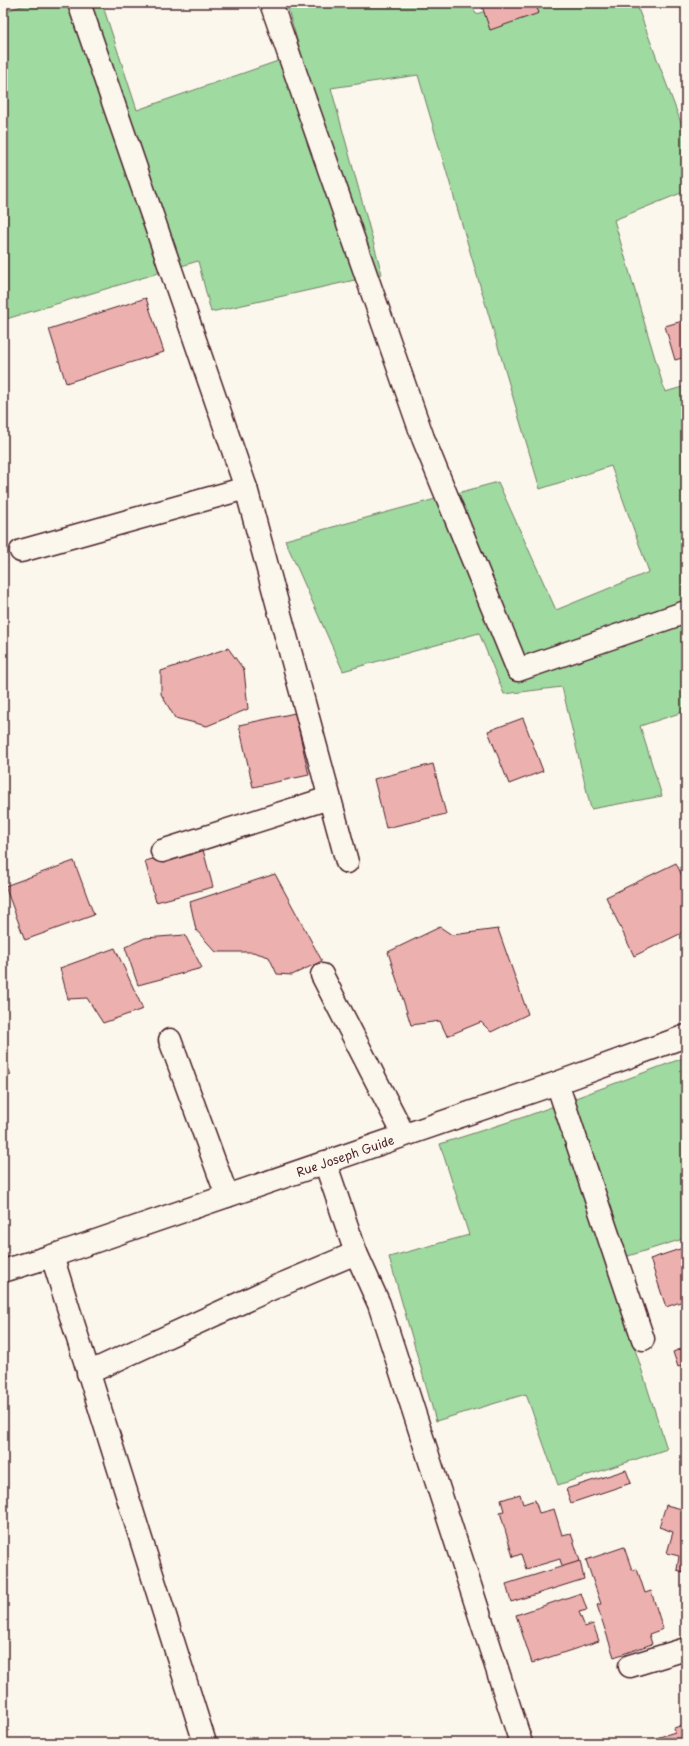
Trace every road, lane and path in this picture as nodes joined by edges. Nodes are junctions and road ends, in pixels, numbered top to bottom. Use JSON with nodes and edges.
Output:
{"nodes":[{"id":1,"x":79,"y":3,"type":"edge"},
{"id":2,"x":271,"y":3,"type":"edge"},
{"id":3,"x":246,"y":488,"type":"junction"},
{"id":4,"x":21,"y":551,"type":"dead end"},
{"id":5,"x":686,"y":612,"type":"edge"},
{"id":6,"x":329,"y":798,"type":"junction"},
{"id":7,"x":162,"y":851,"type":"dead end"},
{"id":8,"x":347,"y":862,"type":"dead end"},
{"id":9,"x":322,"y":975,"type":"dead end"},
{"id":10,"x":686,"y":1036,"type":"edge"},
{"id":11,"x":170,"y":1040,"type":"dead end"},
{"id":12,"x":557,"y":1083,"type":"junction"},
{"id":13,"x":404,"y":1135,"type":"junction"},
{"id":14,"x":325,"y":1162,"type":"junction"},
{"id":15,"x":227,"y":1196,"type":"junction"},
{"id":16,"x":356,"y":1253,"type":"junction"},
{"id":17,"x":52,"y":1256,"type":"junction"},
{"id":18,"x":3,"y":1270,"type":"edge"},
{"id":19,"x":643,"y":1340,"type":"dead end"},
{"id":20,"x":88,"y":1373,"type":"junction"},
{"id":21,"x":686,"y":1649,"type":"edge"},
{"id":22,"x":630,"y":1666,"type":"dead end"},
{"id":23,"x":205,"y":1743,"type":"edge"},
{"id":24,"x":521,"y":1743,"type":"edge"}],
"edges":[{"from":1,"to":3,"type":"street"},
{"from":2,"to":5,"type":"street"},
{"from":3,"to":4,"type":"street"},
{"from":3,"to":6,"type":"street"},
{"from":6,"to":7,"type":"street"},
{"from":6,"to":8,"type":"street"},
{"from":9,"to":13,"type":"street"},
{"from":10,"to":12,"type":"street","name":"Rue Joseph Guide"},
{"from":11,"to":15,"type":"street"},
{"from":12,"to":13,"type":"street","name":"Rue Joseph Guide"},
{"from":12,"to":19,"type":"street"},
{"from":13,"to":14,"type":"street","name":"Rue Joseph Guide"},
{"from":14,"to":15,"type":"street","name":"Rue Joseph Guide"},
{"from":14,"to":16,"type":"street"},
{"from":15,"to":17,"type":"street","name":"Rue Joseph Guide"},
{"from":16,"to":20,"type":"street"},
{"from":16,"to":24,"type":"street"},
{"from":17,"to":18,"type":"street","name":"Rue Joseph Guide"},
{"from":17,"to":20,"type":"street"},
{"from":20,"to":23,"type":"street"},
{"from":21,"to":22,"type":"street"}]}
